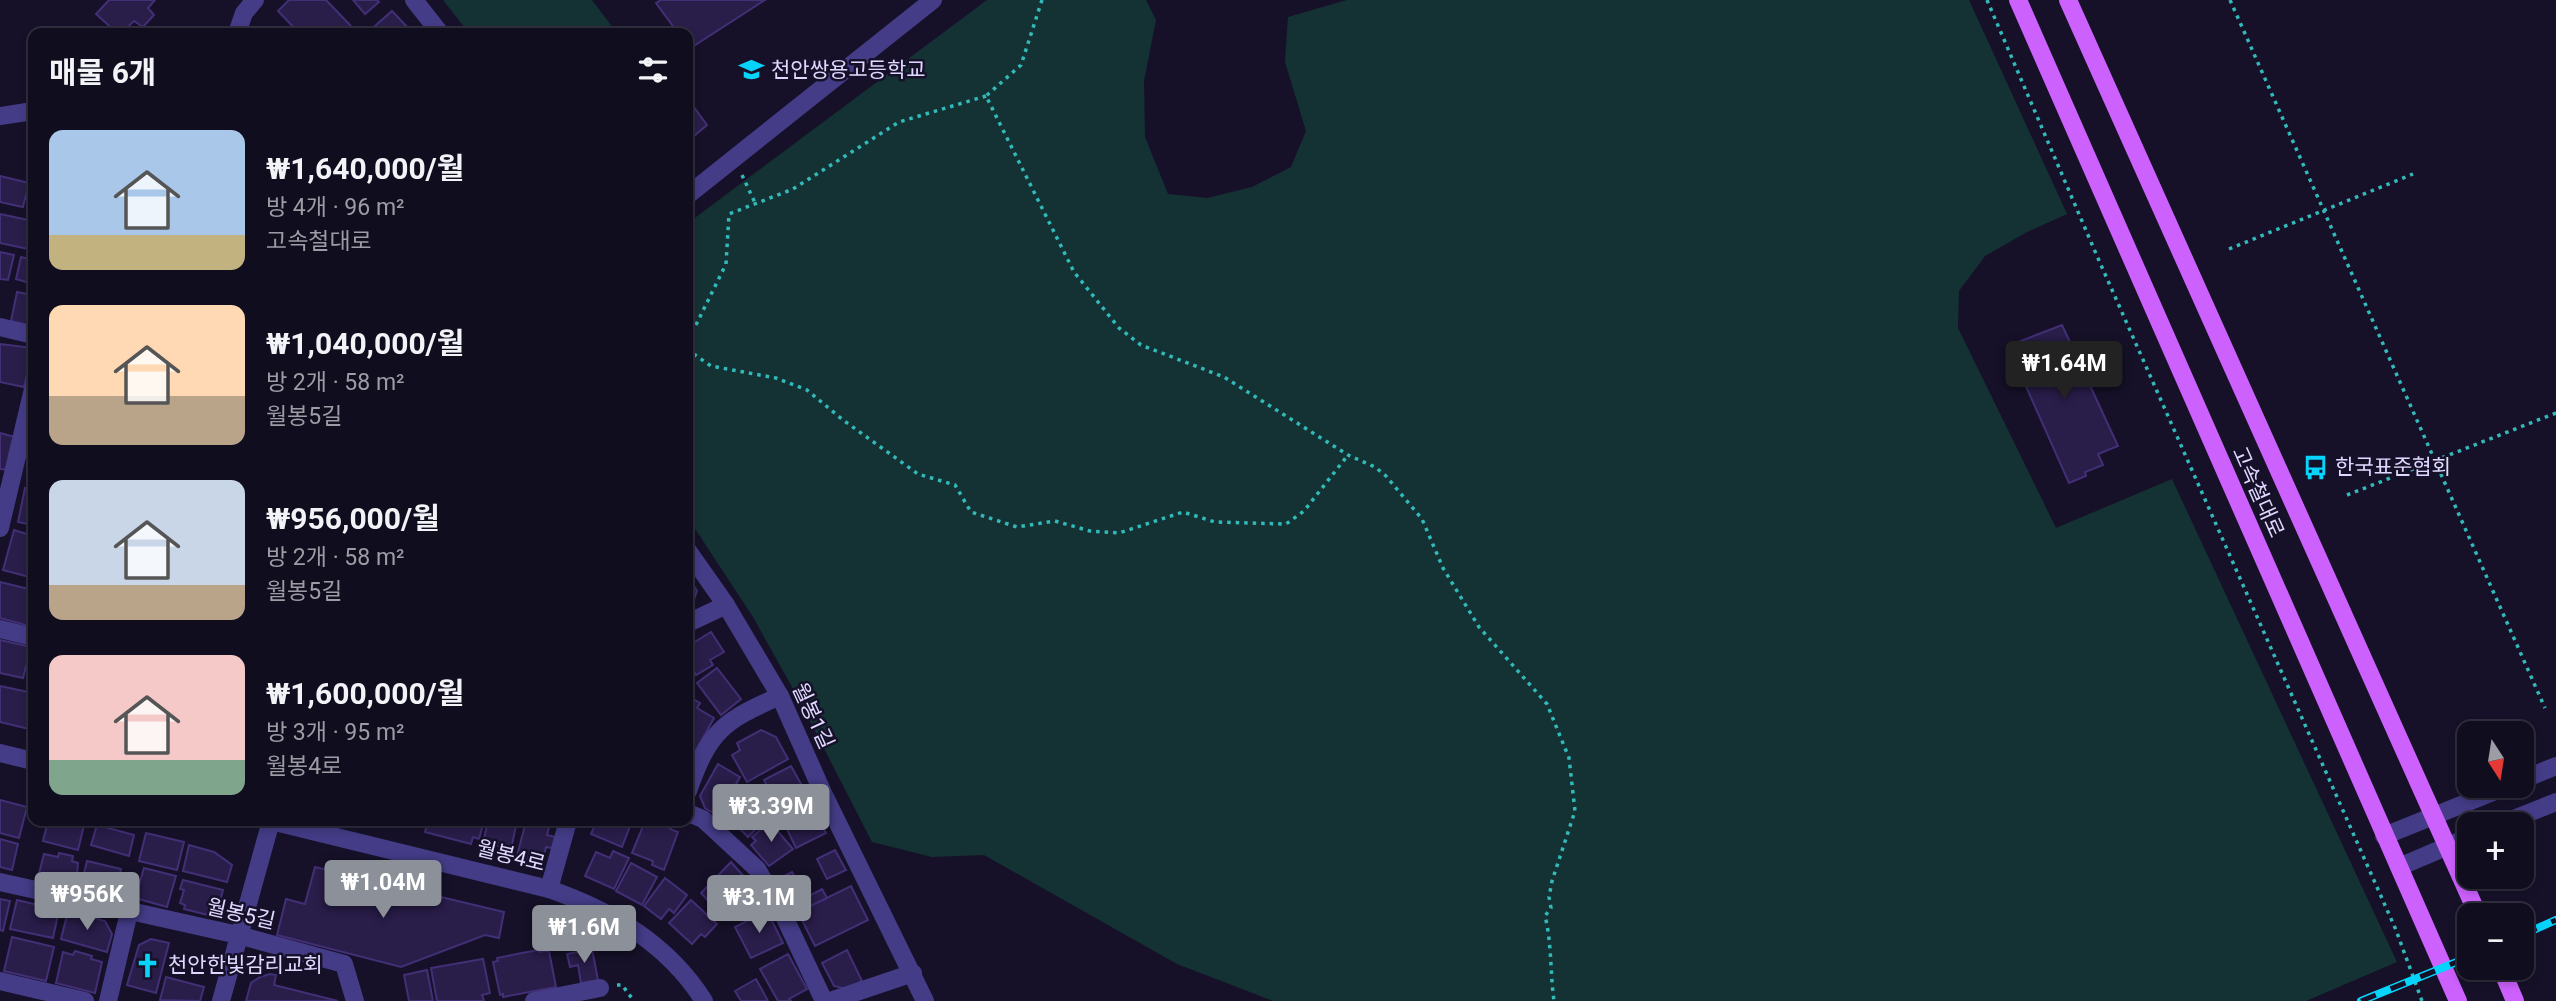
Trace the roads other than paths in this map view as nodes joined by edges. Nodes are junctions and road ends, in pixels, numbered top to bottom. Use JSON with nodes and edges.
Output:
{"nodes":[{"id":1,"x":255,"y":0,"type":"edge"},
{"id":2,"x":414,"y":0,"type":"edge"},
{"id":3,"x":933,"y":0,"type":"edge"},
{"id":4,"x":2018,"y":0,"type":"edge"},
{"id":5,"x":2067,"y":0,"type":"edge"},
{"id":6,"x":239,"y":28,"type":"edge"},
{"id":7,"x":436,"y":28,"type":"edge"},
{"id":8,"x":28,"y":112,"type":"edge"},
{"id":9,"x":0,"y":116,"type":"edge"},
{"id":10,"x":693,"y":191,"type":"edge"},
{"id":11,"x":0,"y":327,"type":"edge"},
{"id":12,"x":28,"y":334,"type":"edge"},
{"id":13,"x":28,"y":410,"type":"edge"},
{"id":14,"x":0,"y":528,"type":"edge"},
{"id":15,"x":693,"y":558,"type":"edge"},
{"id":16,"x":726,"y":605,"type":"junction"},
{"id":17,"x":693,"y":621,"type":"edge"},
{"id":18,"x":0,"y":629,"type":"edge"},
{"id":19,"x":28,"y":636,"type":"edge"},
{"id":20,"x":780,"y":696,"type":"junction"},
{"id":21,"x":0,"y":753,"type":"edge"},
{"id":22,"x":28,"y":760,"type":"edge"},
{"id":23,"x":2556,"y":766,"type":"edge"},
{"id":24,"x":2534,"y":775,"type":"edge"},
{"id":25,"x":693,"y":779,"type":"edge"},
{"id":26,"x":2477,"y":798,"type":"edge"},
{"id":27,"x":2556,"y":802,"type":"edge"},
{"id":28,"x":2531,"y":812,"type":"edge"},
{"id":29,"x":693,"y":815,"type":"edge"},
{"id":30,"x":2434,"y":815,"type":"junction"},
{"id":31,"x":270,"y":826,"type":"edge"},
{"id":32,"x":292,"y":826,"type":"edge"},
{"id":33,"x":567,"y":826,"type":"edge"},
{"id":34,"x":2384,"y":835,"type":"junction"},
{"id":35,"x":2457,"y":842,"type":"edge"},
{"id":36,"x":2448,"y":846,"type":"junction"},
{"id":37,"x":2399,"y":867,"type":"junction"},
{"id":38,"x":0,"y":882,"type":"edge"},
{"id":39,"x":550,"y":889,"type":"junction"},
{"id":40,"x":2474,"y":903,"type":"edge"},
{"id":41,"x":129,"y":912,"type":"junction"},
{"id":42,"x":238,"y":935,"type":"junction"},
{"id":43,"x":913,"y":973,"type":"junction"},
{"id":44,"x":2506,"y":980,"type":"edge"},
{"id":45,"x":0,"y":981,"type":"edge"},
{"id":46,"x":600,"y":988,"type":"dead end"},
{"id":47,"x":85,"y":1001,"type":"edge"},
{"id":48,"x":107,"y":1001,"type":"edge"},
{"id":49,"x":221,"y":1001,"type":"edge"},
{"id":50,"x":355,"y":1001,"type":"edge"},
{"id":51,"x":534,"y":1001,"type":"edge"},
{"id":52,"x":704,"y":1001,"type":"edge"},
{"id":53,"x":824,"y":1001,"type":"edge"},
{"id":54,"x":830,"y":1001,"type":"edge"},
{"id":55,"x":926,"y":1001,"type":"edge"},
{"id":56,"x":2458,"y":1001,"type":"edge"},
{"id":57,"x":2515,"y":1001,"type":"edge"}],
"edges":[{"from":1,"to":6,"type":"street"},
{"from":2,"to":7,"type":"street"},
{"from":3,"to":10,"type":"street"},
{"from":4,"to":34,"type":"main road","name":"고속철대로"},
{"from":5,"to":30,"type":"main road","name":"고속철대로"},
{"from":8,"to":9,"type":"street"},
{"from":11,"to":12,"type":"street"},
{"from":13,"to":14,"type":"street"},
{"from":15,"to":16,"type":"street","name":"월봉1길"},
{"from":16,"to":17,"type":"street"},
{"from":16,"to":20,"type":"street","name":"월봉1길"},
{"from":18,"to":19,"type":"street"},
{"from":20,"to":25,"type":"street"},
{"from":20,"to":43,"type":"street","name":"월봉1길"},
{"from":21,"to":22,"type":"street"},
{"from":23,"to":24,"type":"street"},
{"from":26,"to":30,"type":"street"},
{"from":27,"to":28,"type":"street"},
{"from":29,"to":53,"type":"street"},
{"from":30,"to":34,"type":"street"},
{"from":30,"to":36,"type":"main road","name":"고속철대로"},
{"from":31,"to":42,"type":"street"},
{"from":32,"to":39,"type":"street","name":"월봉4로"},
{"from":33,"to":39,"type":"street"},
{"from":34,"to":37,"type":"main road","name":"고속철대로"},
{"from":35,"to":36,"type":"street"},
{"from":36,"to":37,"type":"street"},
{"from":36,"to":40,"type":"main road","name":"고속철대로"},
{"from":37,"to":56,"type":"main road","name":"고속철대로"},
{"from":38,"to":41,"type":"street","name":"월봉5길"},
{"from":39,"to":52,"type":"street","name":"월봉4로"},
{"from":41,"to":42,"type":"street","name":"월봉5길"},
{"from":41,"to":48,"type":"street"},
{"from":42,"to":49,"type":"street"},
{"from":42,"to":50,"type":"street","name":"월봉5길"},
{"from":43,"to":54,"type":"street"},
{"from":43,"to":55,"type":"street","name":"월봉1길"},
{"from":44,"to":57,"type":"main road"},
{"from":45,"to":47,"type":"street"},
{"from":46,"to":51,"type":"street"}]}
